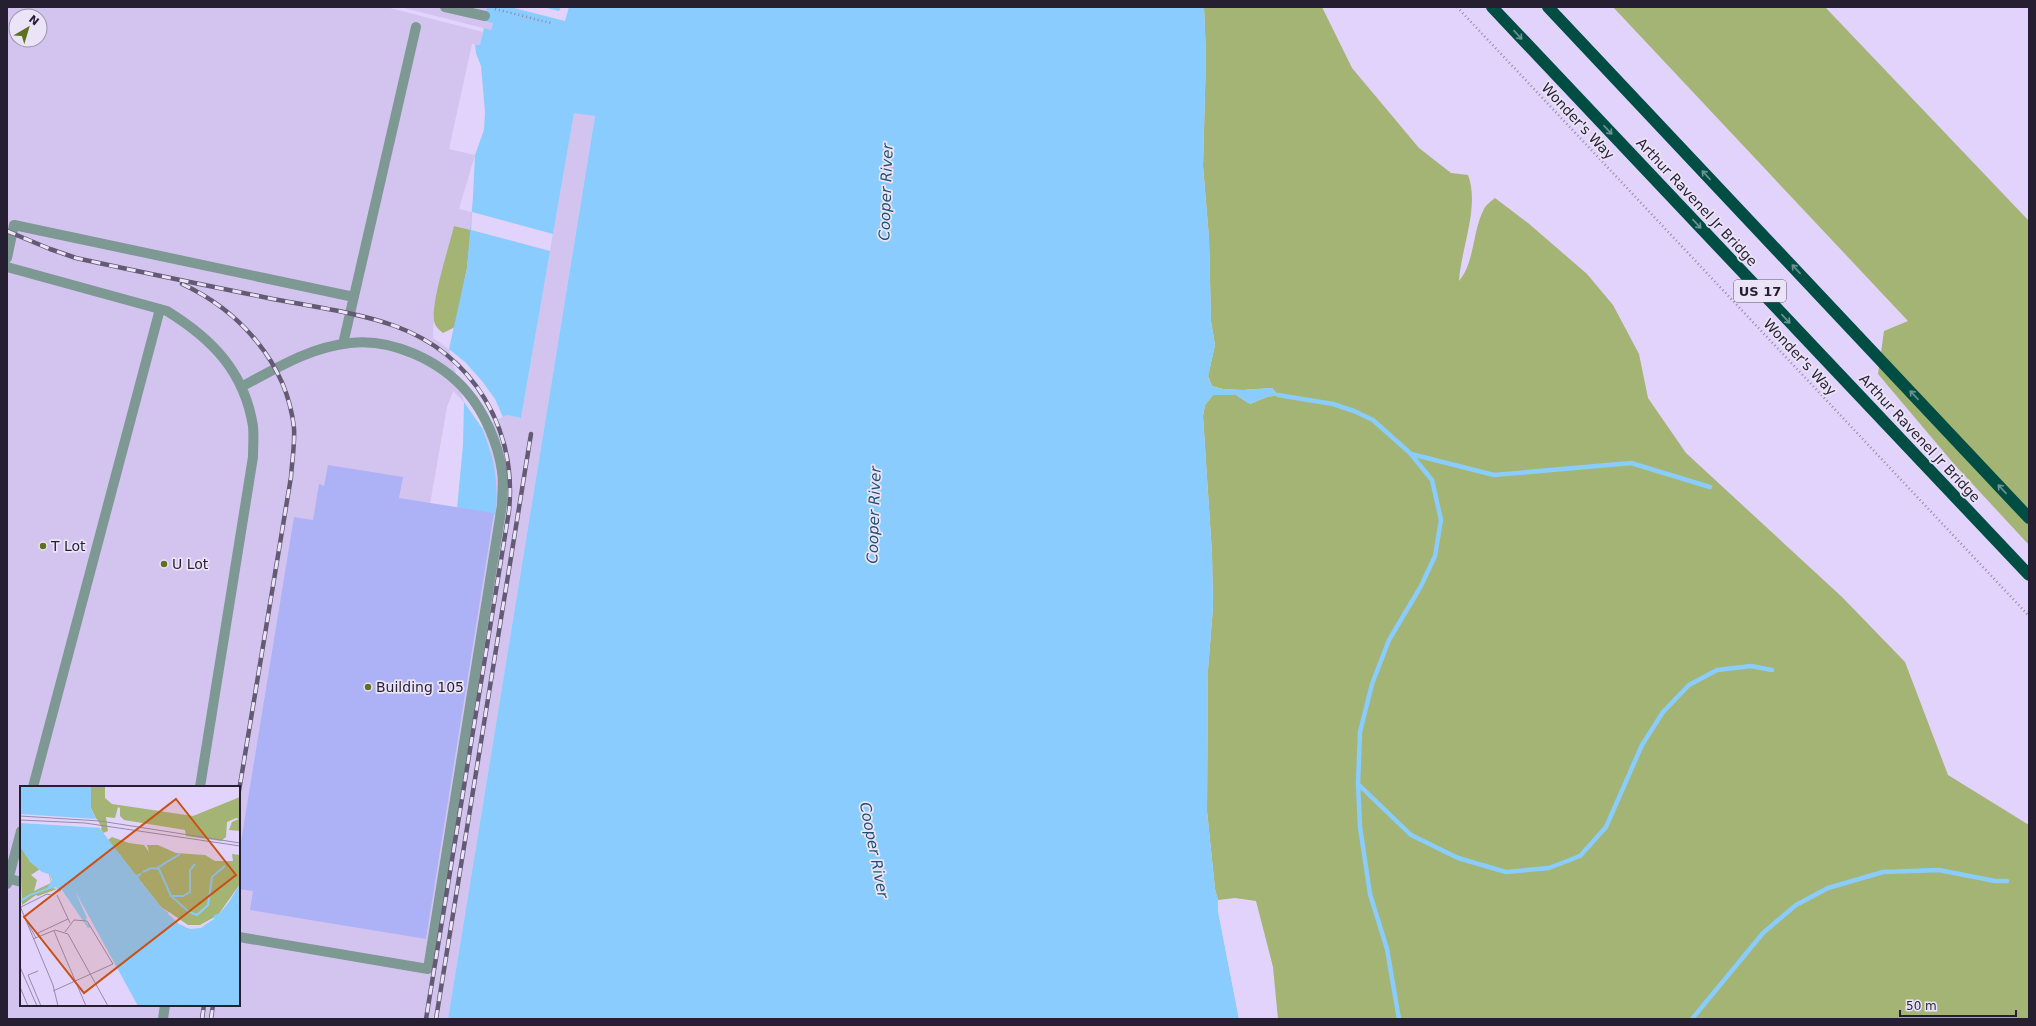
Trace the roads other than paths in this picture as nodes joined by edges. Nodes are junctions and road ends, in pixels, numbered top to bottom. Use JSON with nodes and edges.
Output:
{"nodes":[{"id":1,"x":445,"y":7,"type":"edge"},
{"id":2,"x":1492,"y":7,"type":"edge"},
{"id":3,"x":1548,"y":7,"type":"edge"},
{"id":4,"x":486,"y":12,"type":"edge"},
{"id":5,"x":416,"y":27,"type":"dead end"},
{"id":6,"x":7,"y":258,"type":"edge"},
{"id":7,"x":7,"y":267,"type":"edge"},
{"id":8,"x":354,"y":297,"type":"junction"},
{"id":9,"x":160,"y":309,"type":"junction"},
{"id":10,"x":343,"y":344,"type":"junction"},
{"id":11,"x":241,"y":387,"type":"junction"},
{"id":12,"x":2029,"y":518,"type":"edge"},
{"id":13,"x":2029,"y":575,"type":"edge"},
{"id":14,"x":33,"y":786,"type":"edge"},
{"id":15,"x":200,"y":786,"type":"edge"},
{"id":16,"x":20,"y":835,"type":"edge"},
{"id":17,"x":8,"y":880,"type":"edge"},
{"id":18,"x":20,"y":882,"type":"edge"},
{"id":19,"x":240,"y":937,"type":"edge"},
{"id":20,"x":165,"y":1006,"type":"edge"},
{"id":21,"x":162,"y":1019,"type":"edge"}],
"edges":[{"from":1,"to":4,"type":"lane"},
{"from":2,"to":13,"type":"highway","name":"Arthur Ravenel Jr Bridge","number":"US 17","one_way":true},
{"from":12,"to":3,"type":"highway","name":"Arthur Ravenel Jr Bridge","number":"US 17","one_way":true},
{"from":5,"to":8,"type":"lane"},
{"from":6,"to":8,"type":"lane"},
{"from":7,"to":9,"type":"lane"},
{"from":8,"to":10,"type":"lane"},
{"from":9,"to":11,"type":"lane"},
{"from":9,"to":14,"type":"lane"},
{"from":10,"to":11,"type":"lane"},
{"from":10,"to":19,"type":"lane"},
{"from":11,"to":15,"type":"lane"},
{"from":16,"to":17,"type":"lane"},
{"from":17,"to":18,"type":"lane"},
{"from":20,"to":21,"type":"lane"}]}
